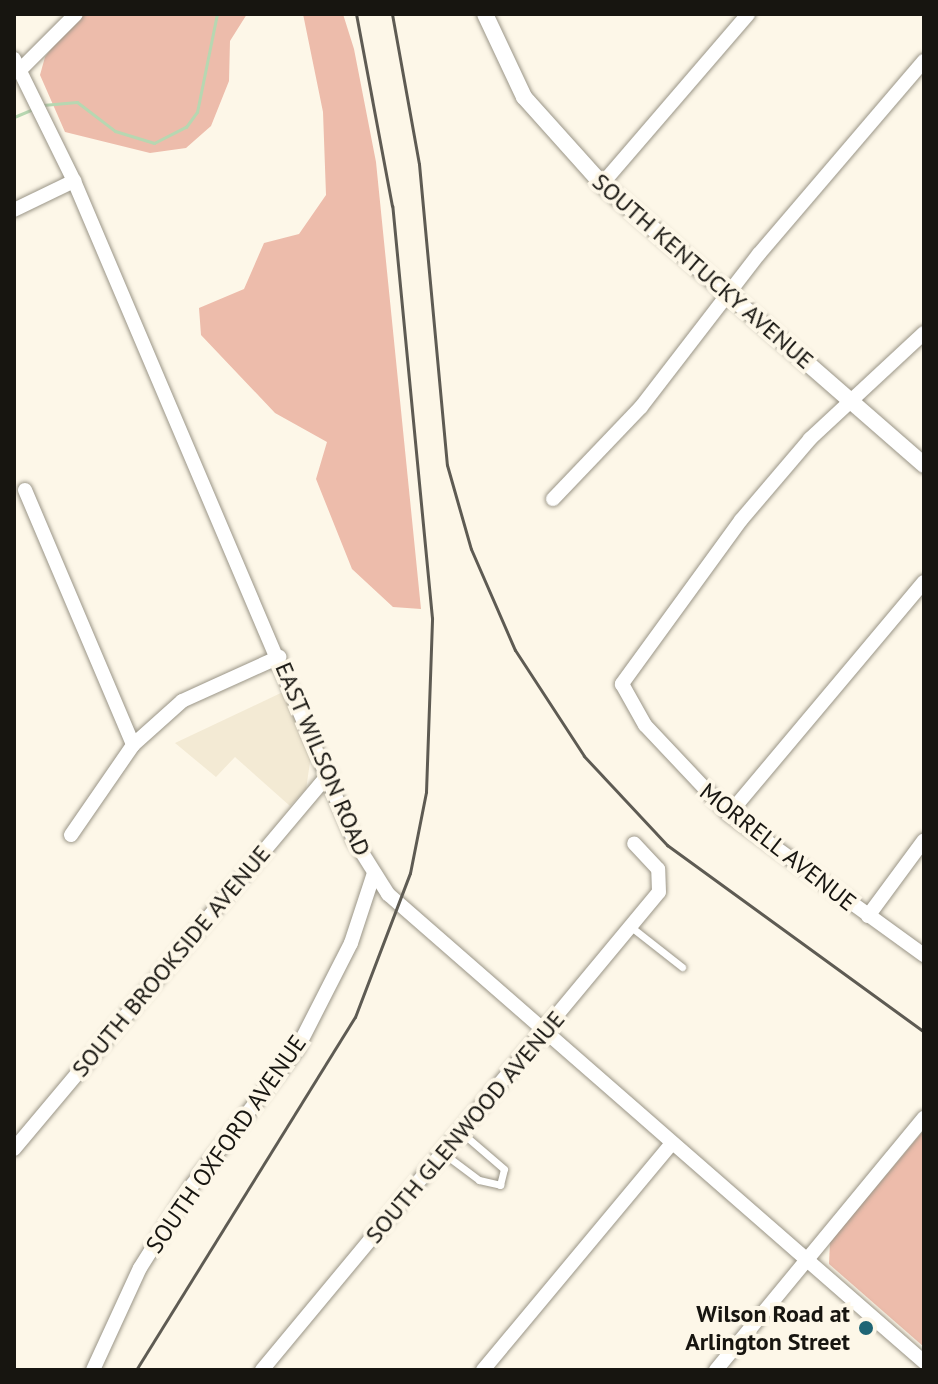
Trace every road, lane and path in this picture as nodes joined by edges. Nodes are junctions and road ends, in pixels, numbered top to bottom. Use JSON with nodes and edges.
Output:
{"nodes":[{"id":1,"x":76,"y":14,"type":"edge"},
{"id":2,"x":485,"y":14,"type":"edge"},
{"id":3,"x":748,"y":14,"type":"edge"},
{"id":4,"x":924,"y":61,"type":"edge"},
{"id":5,"x":18,"y":64,"type":"edge"},
{"id":6,"x":74,"y":181,"type":"junction"},
{"id":7,"x":602,"y":184,"type":"junction"},
{"id":8,"x":14,"y":210,"type":"edge"},
{"id":9,"x":729,"y":294,"type":"junction"},
{"id":10,"x":924,"y":333,"type":"edge"},
{"id":11,"x":850,"y":400,"type":"junction"},
{"id":12,"x":924,"y":465,"type":"edge"},
{"id":13,"x":25,"y":490,"type":"dead end"},
{"id":14,"x":553,"y":499,"type":"dead end"},
{"id":15,"x":924,"y":582,"type":"edge"},
{"id":16,"x":279,"y":657,"type":"junction"},
{"id":17,"x":133,"y":745,"type":"junction"},
{"id":18,"x":329,"y":774,"type":"junction"},
{"id":19,"x":729,"y":814,"type":"junction"},
{"id":20,"x":71,"y":835,"type":"dead end"},
{"id":21,"x":924,"y":840,"type":"edge"},
{"id":22,"x":634,"y":843,"type":"dead end"},
{"id":23,"x":374,"y":873,"type":"junction"},
{"id":24,"x":868,"y":916,"type":"junction"},
{"id":25,"x":631,"y":927,"type":"junction"},
{"id":26,"x":924,"y":955,"type":"edge"},
{"id":27,"x":682,"y":967,"type":"dead end"},
{"id":28,"x":543,"y":1034,"type":"junction"},
{"id":29,"x":924,"y":1118,"type":"edge"},
{"id":30,"x":461,"y":1132,"type":"junction"},
{"id":31,"x":671,"y":1144,"type":"junction"},
{"id":32,"x":14,"y":1149,"type":"edge"},
{"id":33,"x":443,"y":1153,"type":"junction"},
{"id":34,"x":807,"y":1261,"type":"junction"},
{"id":35,"x":924,"y":1362,"type":"edge"},
{"id":36,"x":93,"y":1370,"type":"edge"},
{"id":37,"x":262,"y":1370,"type":"edge"},
{"id":38,"x":483,"y":1370,"type":"edge"},
{"id":39,"x":716,"y":1370,"type":"edge"}],
"edges":[{"from":1,"to":5,"type":"street"},
{"from":2,"to":7,"type":"street","name":"SOUTH KENTUCKY AVENUE"},
{"from":3,"to":7,"type":"street"},
{"from":4,"to":9,"type":"street"},
{"from":5,"to":6,"type":"street","name":"EAST WILSON ROAD"},
{"from":6,"to":8,"type":"street"},
{"from":6,"to":16,"type":"street","name":"EAST WILSON ROAD"},
{"from":7,"to":9,"type":"street","name":"SOUTH KENTUCKY AVENUE"},
{"from":9,"to":11,"type":"street","name":"SOUTH KENTUCKY AVENUE"},
{"from":9,"to":14,"type":"street"},
{"from":10,"to":11,"type":"street"},
{"from":11,"to":12,"type":"street","name":"SOUTH KENTUCKY AVENUE"},
{"from":11,"to":19,"type":"street","name":"MORRELL AVENUE"},
{"from":13,"to":17,"type":"street"},
{"from":15,"to":19,"type":"street"},
{"from":16,"to":17,"type":"street"},
{"from":16,"to":18,"type":"street","name":"EAST WILSON ROAD"},
{"from":17,"to":20,"type":"street"},
{"from":18,"to":23,"type":"street","name":"EAST WILSON ROAD"},
{"from":18,"to":32,"type":"street","name":"SOUTH BROOKSIDE AVENUE"},
{"from":19,"to":24,"type":"street","name":"MORRELL AVENUE"},
{"from":21,"to":24,"type":"street"},
{"from":22,"to":25,"type":"street","name":"SOUTH GLENWOOD AVENUE"},
{"from":23,"to":28,"type":"street","name":"EAST WILSON ROAD"},
{"from":23,"to":36,"type":"street","name":"SOUTH OXFORD AVENUE"},
{"from":24,"to":26,"type":"street","name":"MORRELL AVENUE"},
{"from":25,"to":27,"type":"lane"},
{"from":25,"to":28,"type":"street","name":"SOUTH GLENWOOD AVENUE"},
{"from":28,"to":30,"type":"street","name":"SOUTH GLENWOOD AVENUE"},
{"from":28,"to":31,"type":"street","name":"EAST WILSON ROAD"},
{"from":29,"to":34,"type":"street"},
{"from":30,"to":33,"type":"street","name":"SOUTH GLENWOOD AVENUE"},
{"from":30,"to":33,"type":"lane"},
{"from":31,"to":34,"type":"street","name":"EAST WILSON ROAD"},
{"from":31,"to":38,"type":"street"},
{"from":33,"to":37,"type":"street","name":"SOUTH GLENWOOD AVENUE"},
{"from":34,"to":35,"type":"street","name":"EAST WILSON ROAD"},
{"from":34,"to":39,"type":"street"}]}
